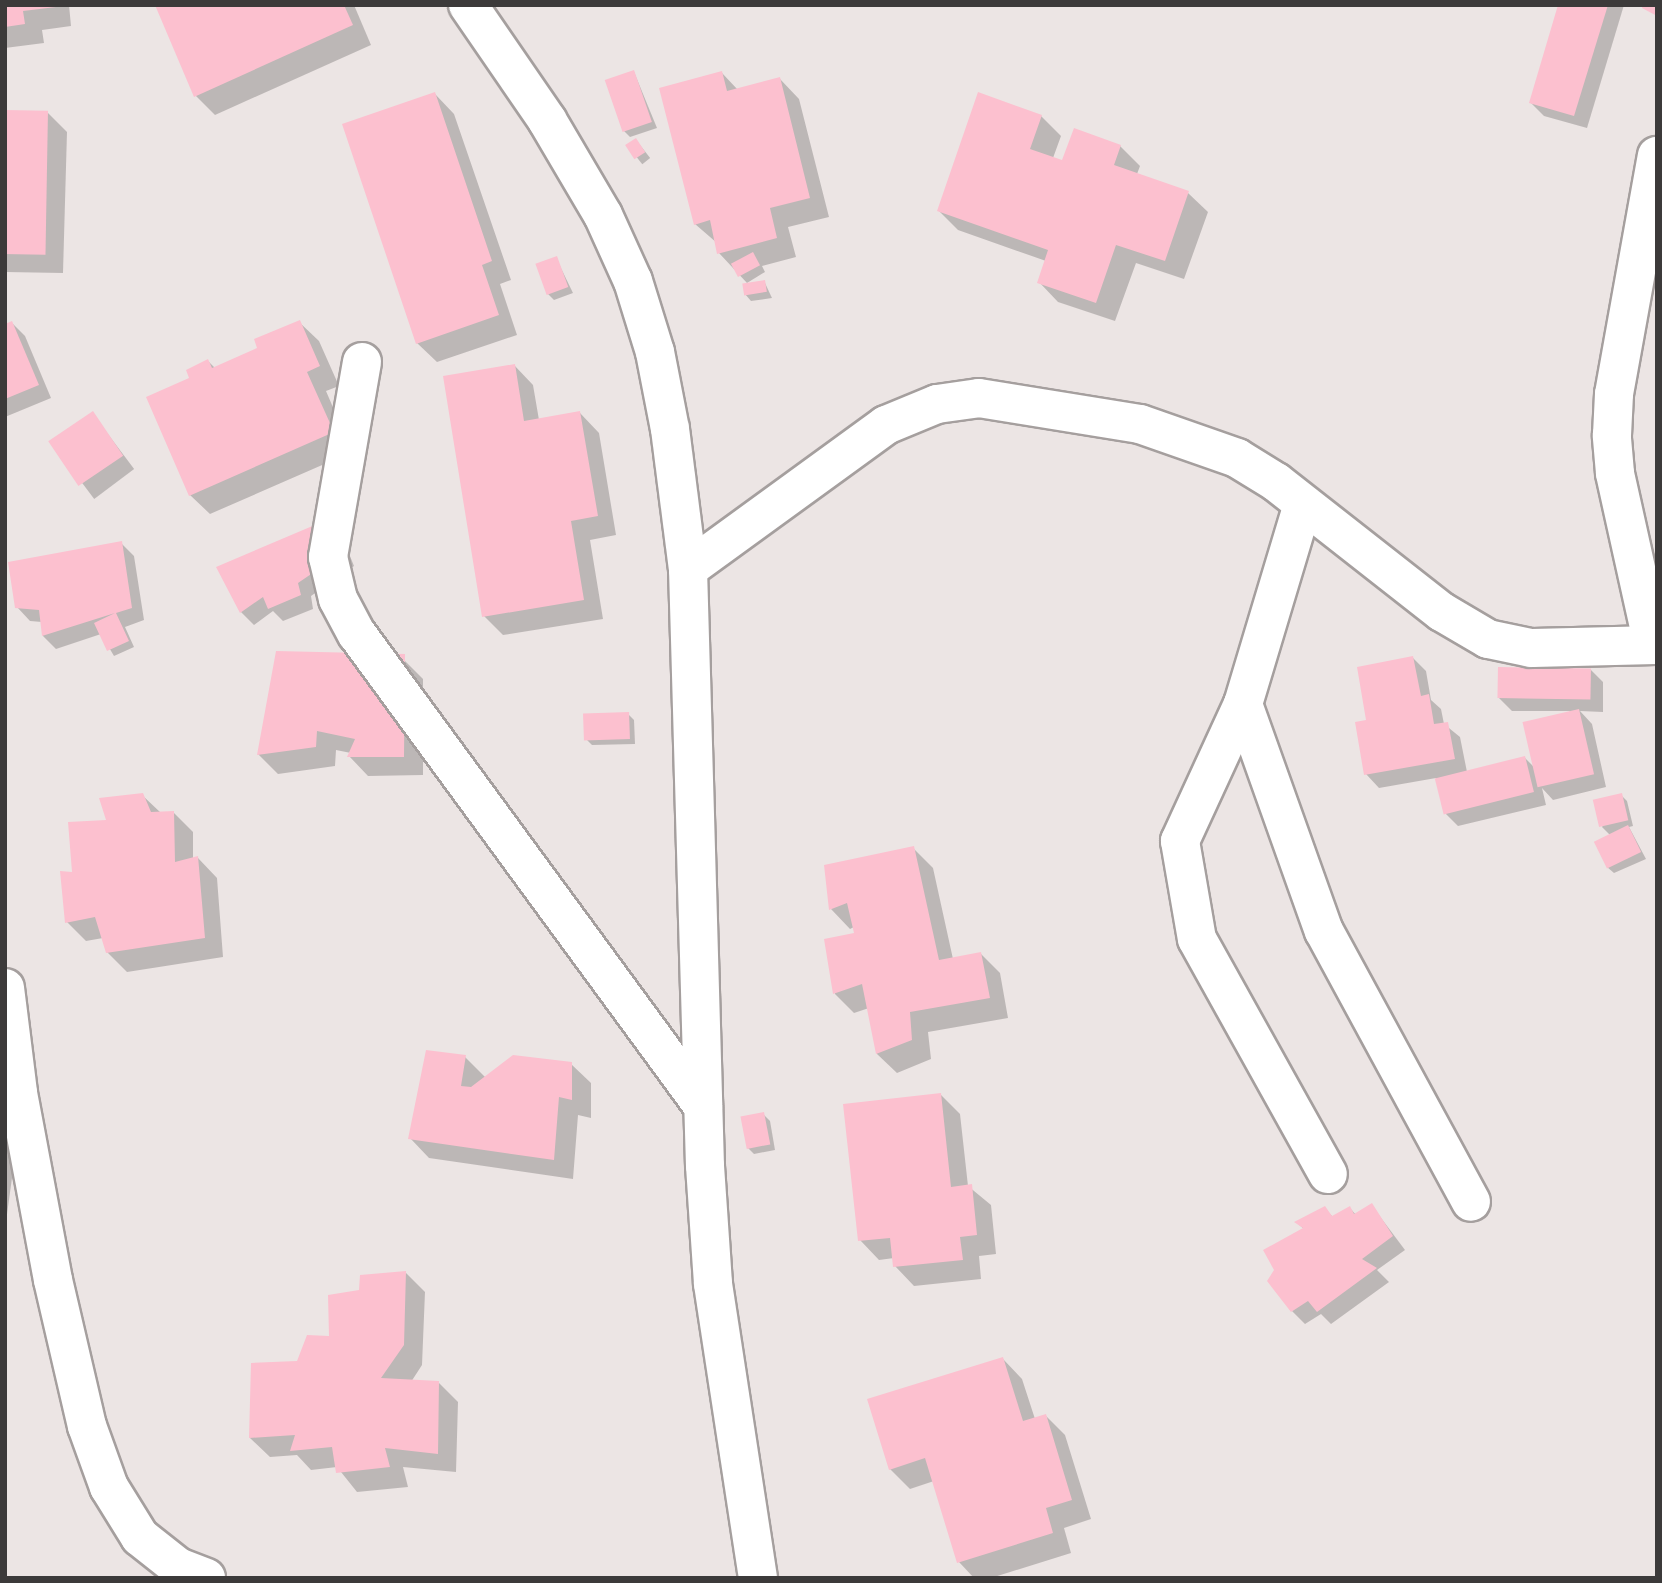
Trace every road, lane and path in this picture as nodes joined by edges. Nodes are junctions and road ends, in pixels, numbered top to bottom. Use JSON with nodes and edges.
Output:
{"nodes":[{"id":1,"x":468,"y":5,"type":"edge"},
{"id":2,"x":1657,"y":156,"type":"edge"},
{"id":3,"x":362,"y":362,"type":"dead end"},
{"id":4,"x":1303,"y":503,"type":"junction"},
{"id":5,"x":688,"y":569,"type":"junction"},
{"id":6,"x":1655,"y":645,"type":"edge"},
{"id":7,"x":1243,"y":704,"type":"junction"},
{"id":8,"x":5,"y":988,"type":"edge"},
{"id":9,"x":703,"y":1106,"type":"junction"},
{"id":10,"x":1328,"y":1174,"type":"dead end"},
{"id":11,"x":1471,"y":1202,"type":"dead end"},
{"id":12,"x":206,"y":1578,"type":"edge"},
{"id":13,"x":758,"y":1578,"type":"edge"}],
"edges":[{"from":1,"to":5,"type":"street"},
{"from":2,"to":6,"type":"street"},
{"from":3,"to":9,"type":"street"},
{"from":4,"to":5,"type":"street"},
{"from":4,"to":6,"type":"street"},
{"from":4,"to":7,"type":"street"},
{"from":5,"to":9,"type":"street"},
{"from":7,"to":10,"type":"street"},
{"from":7,"to":11,"type":"street"},
{"from":8,"to":12,"type":"street"},
{"from":9,"to":13,"type":"street"}]}
